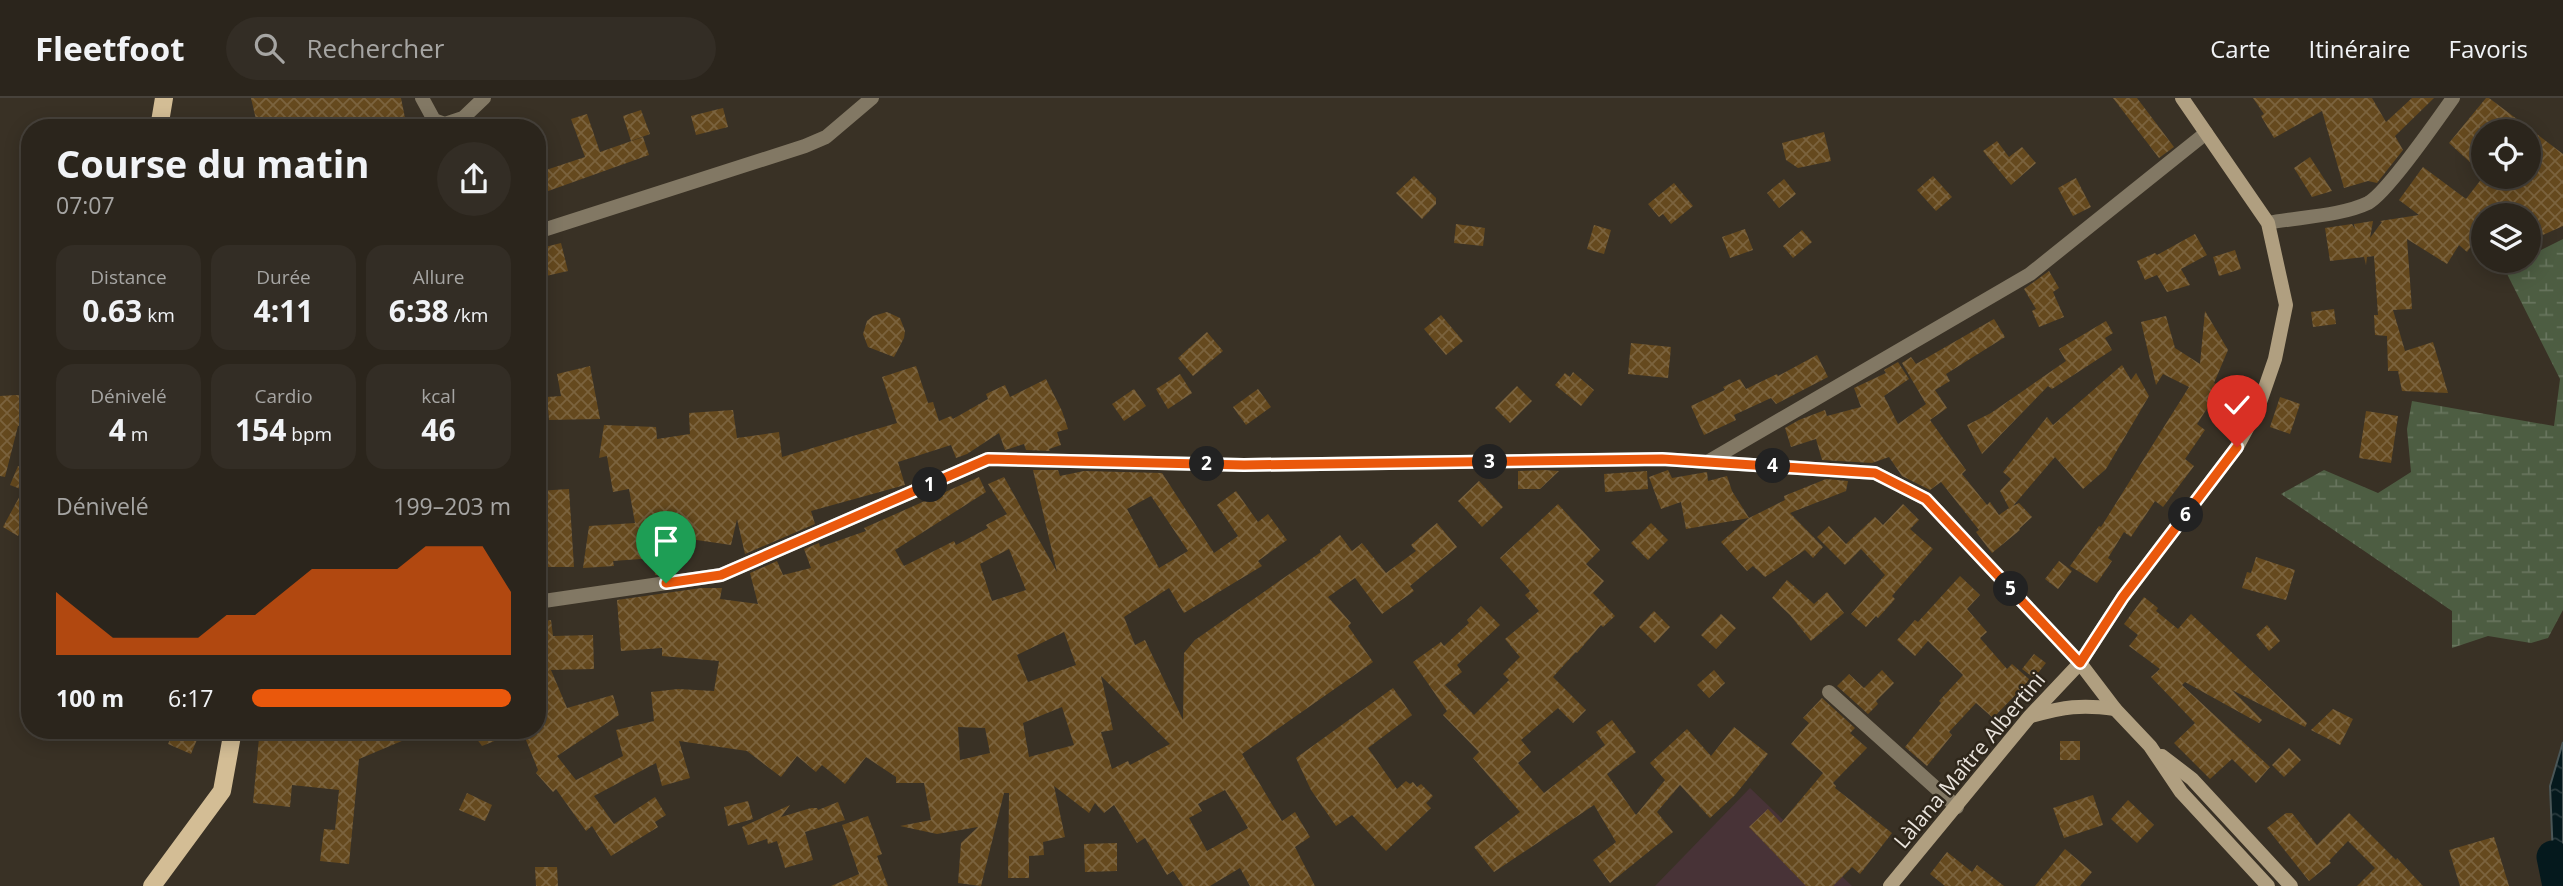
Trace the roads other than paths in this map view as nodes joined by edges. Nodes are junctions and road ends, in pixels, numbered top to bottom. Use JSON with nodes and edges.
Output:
{"nodes":[{"id":1,"x":164,"y":98,"type":"edge"},
{"id":2,"x":422,"y":98,"type":"edge"},
{"id":3,"x":484,"y":98,"type":"edge"},
{"id":4,"x":872,"y":98,"type":"edge"},
{"id":5,"x":2182,"y":98,"type":"edge"},
{"id":6,"x":2453,"y":98,"type":"edge"},
{"id":7,"x":160,"y":119,"type":"edge"},
{"id":8,"x":433,"y":119,"type":"edge"},
{"id":9,"x":460,"y":119,"type":"edge"},
{"id":10,"x":2206,"y":134,"type":"junction"},
{"id":11,"x":2268,"y":223,"type":"junction"},
{"id":12,"x":546,"y":229,"type":"edge"},
{"id":13,"x":1708,"y":461,"type":"junction"},
{"id":14,"x":546,"y":601,"type":"edge"},
{"id":15,"x":2080,"y":663,"type":"junction"},
{"id":16,"x":1829,"y":692,"type":"dead end"},
{"id":17,"x":2115,"y":709,"type":"junction"},
{"id":18,"x":2030,"y":716,"type":"junction"},
{"id":19,"x":231,"y":739,"type":"edge"},
{"id":20,"x":2150,"y":746,"type":"junction"},
{"id":21,"x":1957,"y":807,"type":"junction"},
{"id":22,"x":152,"y":886,"type":"edge"},
{"id":23,"x":1891,"y":886,"type":"edge"},
{"id":24,"x":2268,"y":886,"type":"edge"},
{"id":25,"x":2291,"y":886,"type":"edge"}],
"edges":[{"from":1,"to":7,"type":"main road"},
{"from":2,"to":8,"type":"street"},
{"from":3,"to":9,"type":"street"},
{"from":4,"to":12,"type":"street"},
{"from":5,"to":10,"type":"main road"},
{"from":6,"to":11,"type":"street"},
{"from":10,"to":11,"type":"main road"},
{"from":10,"to":13,"type":"street"},
{"from":11,"to":15,"type":"main road","name":"Làlana Maître Albertini"},
{"from":13,"to":14,"type":"street"},
{"from":13,"to":15,"type":"street"},
{"from":15,"to":17,"type":"main road"},
{"from":15,"to":18,"type":"main road","name":"Làlana Maître Albertini"},
{"from":16,"to":21,"type":"street"},
{"from":17,"to":18,"type":"main road"},
{"from":17,"to":20,"type":"main road"},
{"from":18,"to":21,"type":"main road","name":"Làlana Maître Albertini"},
{"from":19,"to":22,"type":"main road"},
{"from":20,"to":24,"type":"main road"},
{"from":20,"to":25,"type":"main road"},
{"from":21,"to":23,"type":"main road","name":"Làlana Maître Albertini"}]}
